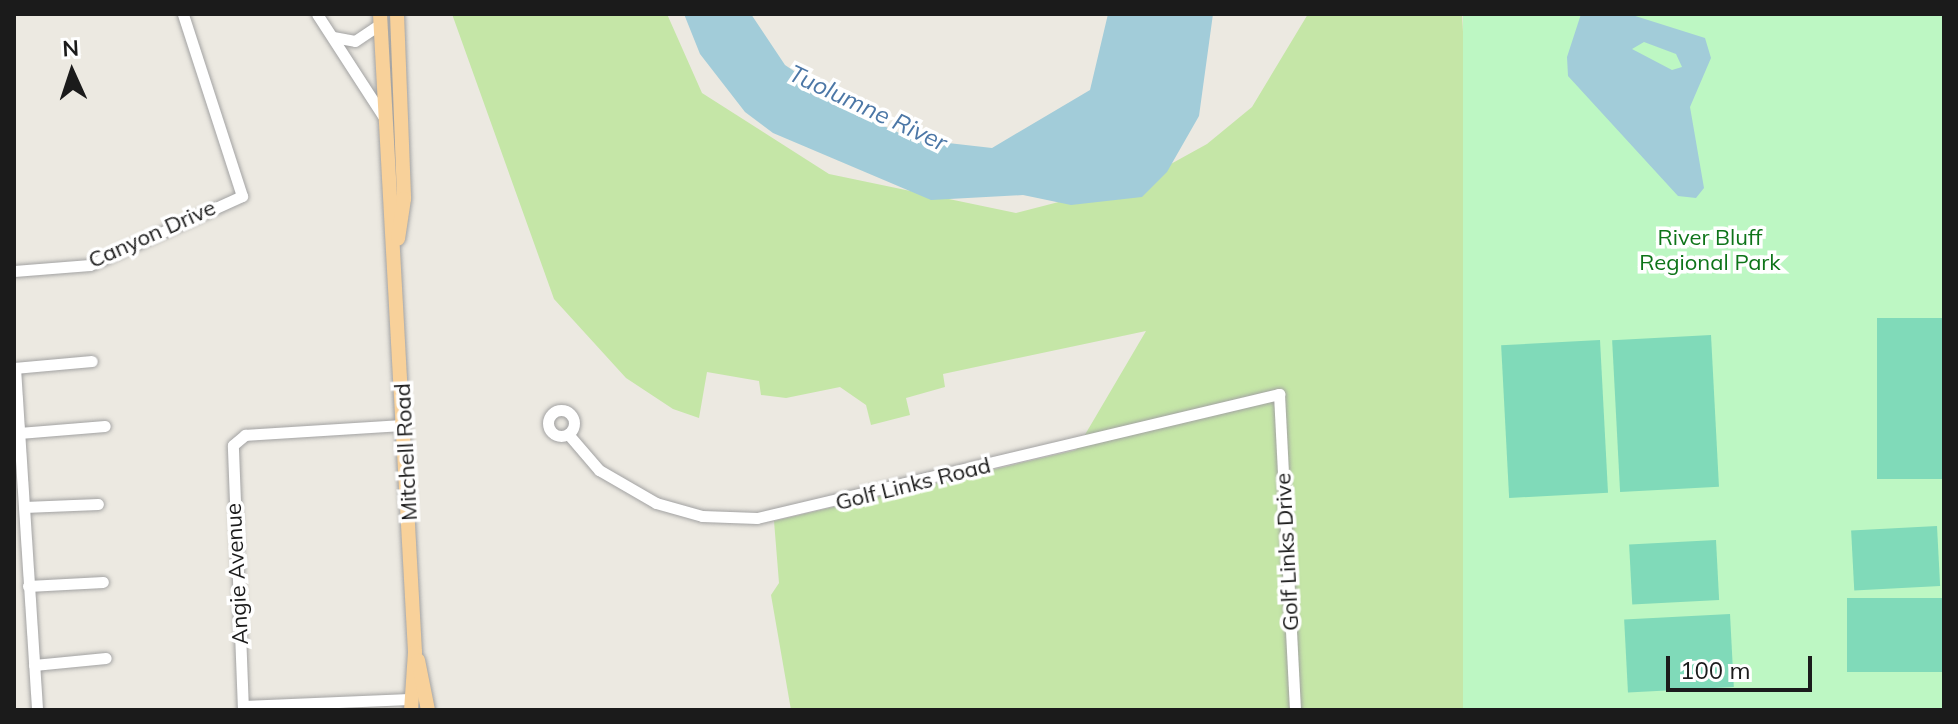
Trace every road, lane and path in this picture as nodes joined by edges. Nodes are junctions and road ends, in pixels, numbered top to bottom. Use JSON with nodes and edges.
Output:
{"nodes":[{"id":1,"x":183,"y":14,"type":"edge"},
{"id":2,"x":317,"y":14,"type":"edge"},
{"id":3,"x":397,"y":14,"type":"edge"},
{"id":4,"x":380,"y":19,"type":"edge"},
{"id":5,"x":332,"y":37,"type":"junction"},
{"id":6,"x":383,"y":116,"type":"junction"},
{"id":7,"x":396,"y":252,"type":"junction"},
{"id":8,"x":14,"y":271,"type":"edge"},
{"id":9,"x":92,"y":361,"type":"dead end"},
{"id":10,"x":14,"y":368,"type":"edge"},
{"id":11,"x":1279,"y":394,"type":"joint"},
{"id":12,"x":405,"y":425,"type":"junction"},
{"id":13,"x":105,"y":426,"type":"dead end"},
{"id":14,"x":19,"y":433,"type":"junction"},
{"id":15,"x":568,"y":434,"type":"dead end"},
{"id":16,"x":98,"y":504,"type":"dead end"},
{"id":17,"x":24,"y":507,"type":"junction"},
{"id":18,"x":103,"y":582,"type":"dead end"},
{"id":19,"x":28,"y":586,"type":"junction"},
{"id":20,"x":415,"y":652,"type":"junction"},
{"id":21,"x":106,"y":658,"type":"dead end"},
{"id":22,"x":34,"y":665,"type":"junction"},
{"id":23,"x":411,"y":704,"type":"edge"},
{"id":24,"x":243,"y":708,"type":"edge"},
{"id":25,"x":37,"y":710,"type":"edge"},
{"id":26,"x":428,"y":710,"type":"edge"},
{"id":27,"x":1295,"y":710,"type":"edge"}],
"edges":[{"from":1,"to":8,"type":"street","name":"Canyon Drive"},
{"from":2,"to":5,"type":"street"},
{"from":3,"to":7,"type":"main road","name":"Mitchell Road"},
{"from":4,"to":5,"type":"street"},
{"from":4,"to":6,"type":"main road","name":"Mitchell Road"},
{"from":5,"to":6,"type":"street"},
{"from":6,"to":7,"type":"main road","name":"Mitchell Road"},
{"from":7,"to":12,"type":"main road","name":"Mitchell Road"},
{"from":9,"to":10,"type":"street"},
{"from":10,"to":14,"type":"street"},
{"from":11,"to":15,"type":"street","name":"Golf Links Road"},
{"from":11,"to":27,"type":"street","name":"Golf Links Drive"},
{"from":12,"to":20,"type":"main road","name":"Mitchell Road"},
{"from":12,"to":24,"type":"street","name":"Angie Avenue"},
{"from":13,"to":14,"type":"street"},
{"from":14,"to":17,"type":"street"},
{"from":16,"to":17,"type":"street"},
{"from":17,"to":19,"type":"street"},
{"from":18,"to":19,"type":"street"},
{"from":19,"to":22,"type":"street"},
{"from":20,"to":23,"type":"main road","name":"Mitchell Road"},
{"from":20,"to":26,"type":"main road","name":"Mitchell Road"},
{"from":21,"to":22,"type":"street"},
{"from":22,"to":25,"type":"street"},
{"from":23,"to":24,"type":"street"}]}
